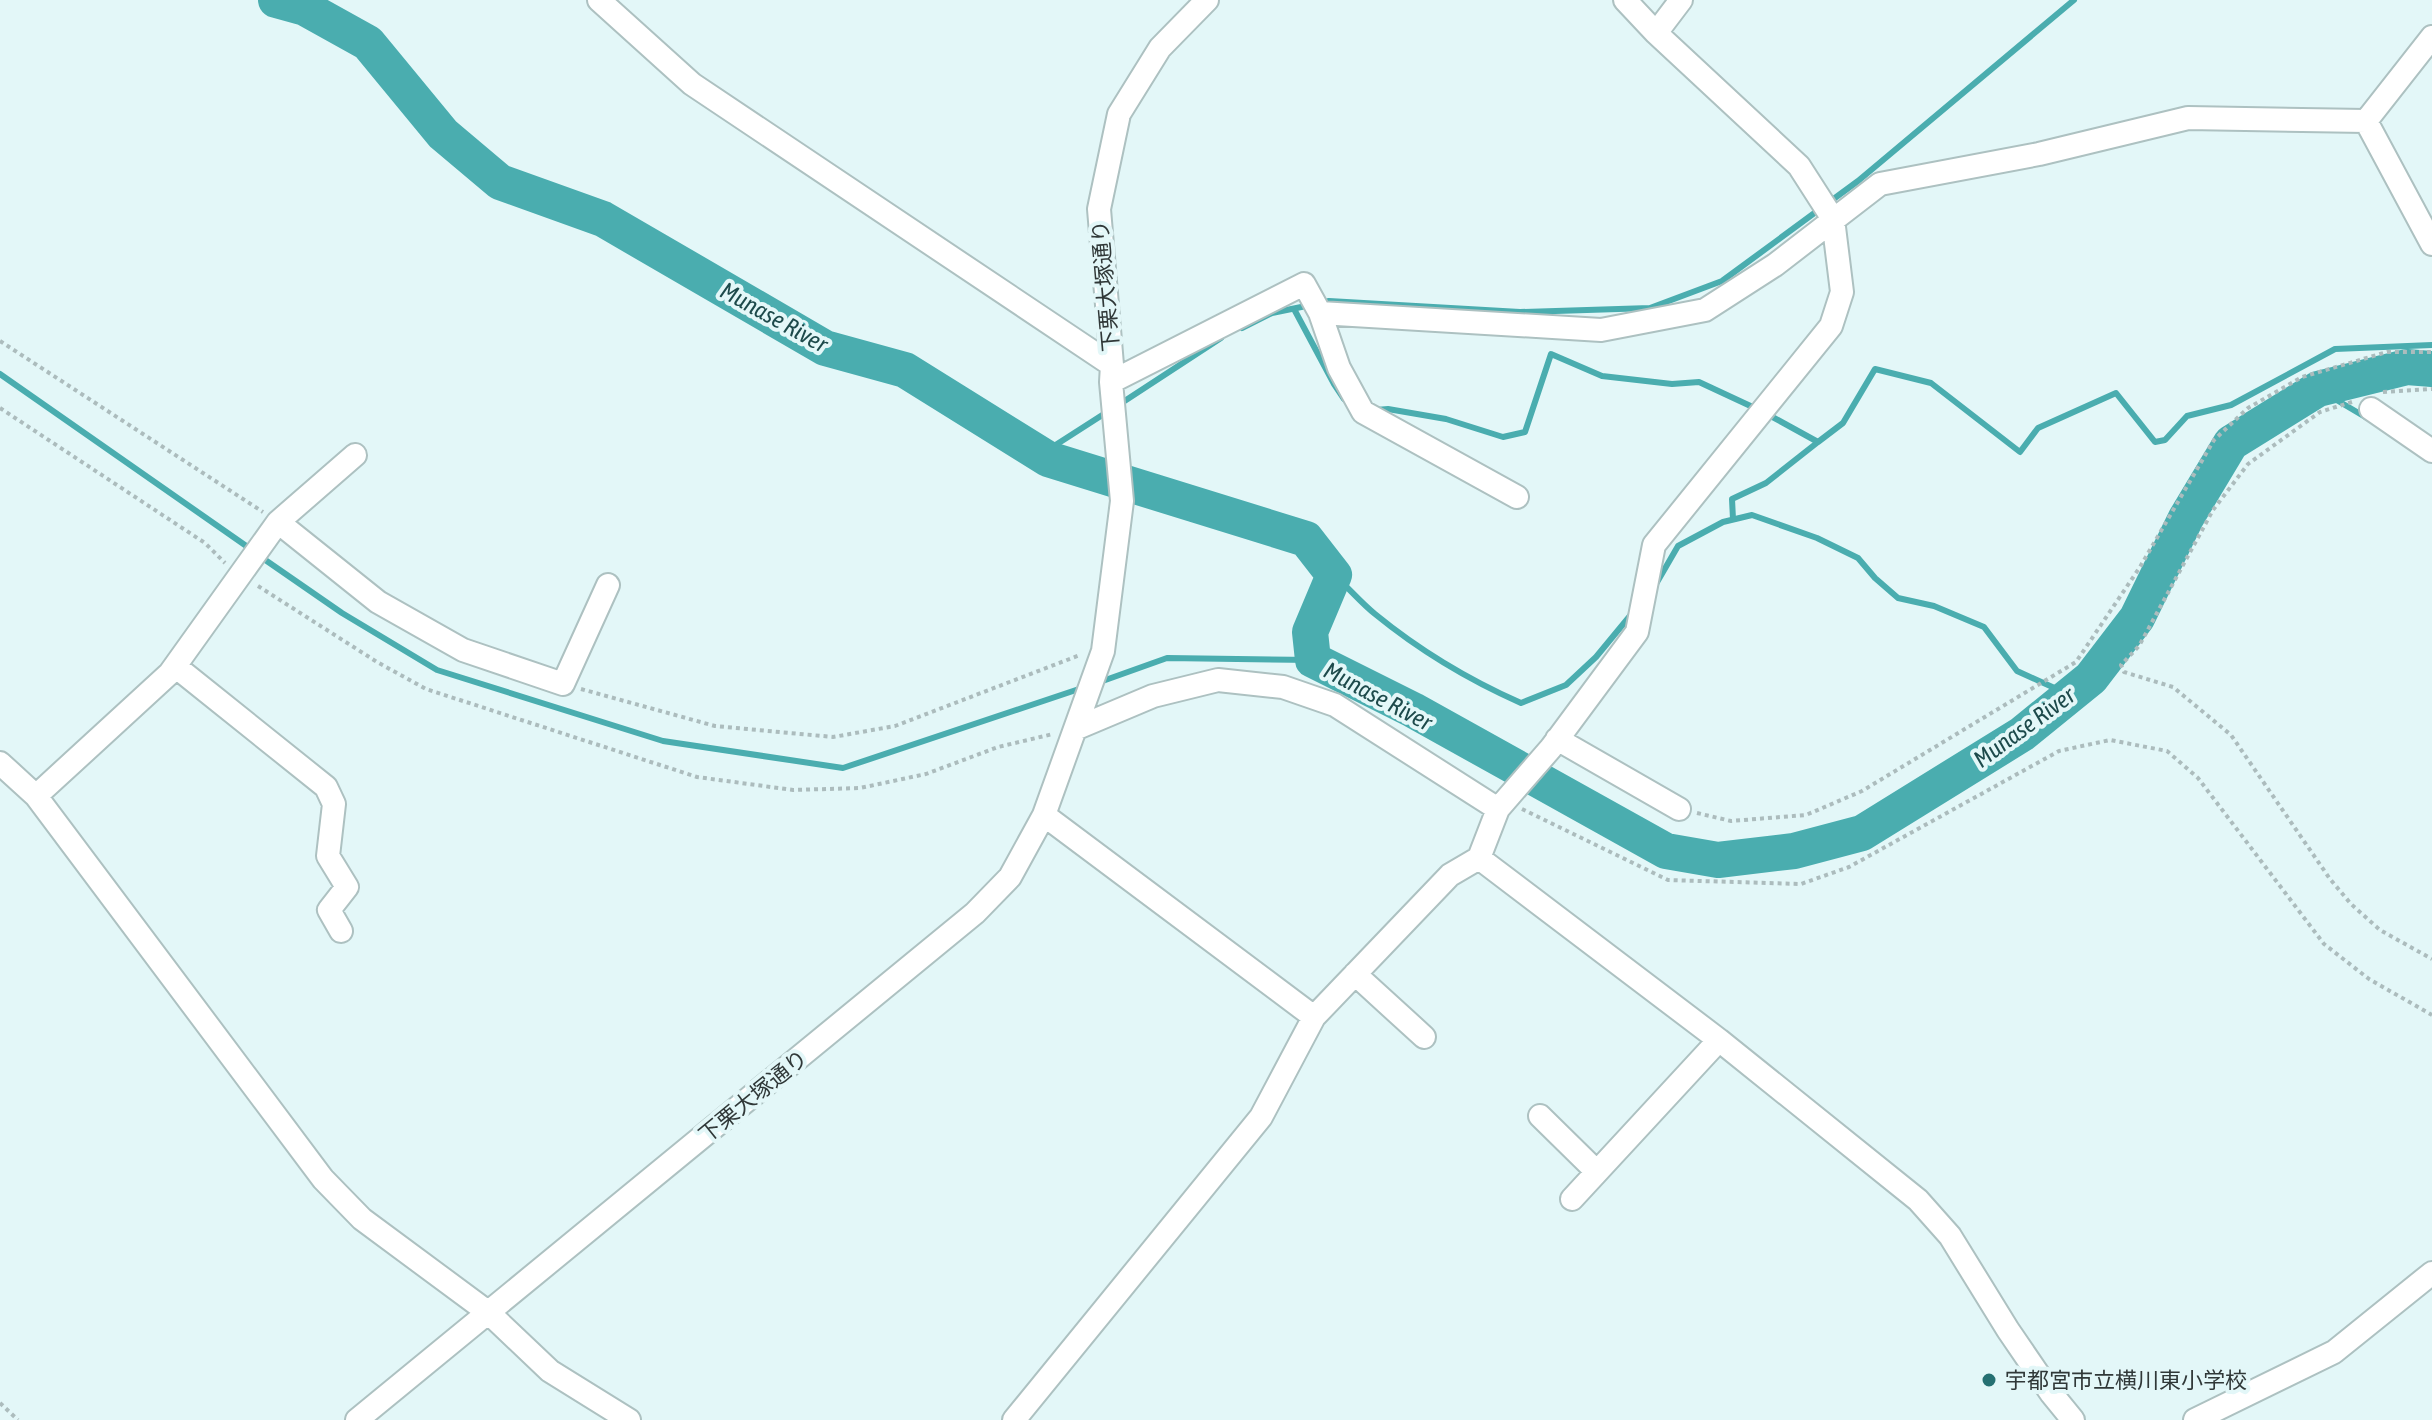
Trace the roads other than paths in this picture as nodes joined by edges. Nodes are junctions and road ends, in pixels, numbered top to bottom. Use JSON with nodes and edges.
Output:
{"nodes":[{"id":1,"x":599,"y":0,"type":"edge"},
{"id":2,"x":1207,"y":0,"type":"edge"},
{"id":3,"x":1625,"y":0,"type":"edge"},
{"id":4,"x":1681,"y":0,"type":"edge"},
{"id":5,"x":1656,"y":33,"type":"junction"},
{"id":6,"x":2432,"y":37,"type":"edge"},
{"id":7,"x":2366,"y":121,"type":"junction"},
{"id":8,"x":1833,"y":219,"type":"junction"},
{"id":9,"x":2432,"y":244,"type":"edge"},
{"id":10,"x":1320,"y":313,"type":"junction"},
{"id":11,"x":1111,"y":374,"type":"junction"},
{"id":12,"x":2369,"y":401,"type":"road end"},
{"id":13,"x":2432,"y":451,"type":"edge"},
{"id":14,"x":355,"y":455,"type":"dead end"},
{"id":15,"x":1517,"y":497,"type":"dead end"},
{"id":16,"x":278,"y":522,"type":"junction"},
{"id":17,"x":608,"y":585,"type":"dead end"},
{"id":18,"x":175,"y":666,"type":"junction"},
{"id":19,"x":1078,"y":724,"type":"junction"},
{"id":20,"x":1554,"y":743,"type":"junction"},
{"id":21,"x":0,"y":763,"type":"edge"},
{"id":22,"x":36,"y":796,"type":"junction"},
{"id":23,"x":1504,"y":802,"type":"junction"},
{"id":24,"x":1679,"y":809,"type":"road end"},
{"id":25,"x":1044,"y":815,"type":"junction"},
{"id":26,"x":1479,"y":858,"type":"junction"},
{"id":27,"x":341,"y":931,"type":"dead end"},
{"id":28,"x":1355,"y":974,"type":"junction"},
{"id":29,"x":1314,"y":1017,"type":"junction"},
{"id":30,"x":1424,"y":1037,"type":"dead end"},
{"id":31,"x":1719,"y":1040,"type":"junction"},
{"id":32,"x":1540,"y":1116,"type":"dead end"},
{"id":33,"x":1597,"y":1172,"type":"junction"},
{"id":34,"x":1572,"y":1199,"type":"dead end"},
{"id":35,"x":2432,"y":1273,"type":"edge"},
{"id":36,"x":489,"y":1313,"type":"junction"},
{"id":37,"x":357,"y":1420,"type":"edge"},
{"id":38,"x":629,"y":1420,"type":"edge"},
{"id":39,"x":1014,"y":1420,"type":"edge"},
{"id":40,"x":2073,"y":1420,"type":"edge"},
{"id":41,"x":2195,"y":1420,"type":"edge"}],
"edges":[{"from":1,"to":11,"type":"street"},
{"from":2,"to":11,"type":"street","name":"下栗大塚通り"},
{"from":3,"to":5,"type":"street"},
{"from":4,"to":5,"type":"street"},
{"from":5,"to":8,"type":"street"},
{"from":6,"to":7,"type":"street"},
{"from":7,"to":8,"type":"street"},
{"from":7,"to":9,"type":"street"},
{"from":8,"to":10,"type":"street"},
{"from":8,"to":20,"type":"street"},
{"from":10,"to":11,"type":"street"},
{"from":10,"to":15,"type":"street"},
{"from":11,"to":19,"type":"street","name":"下栗大塚通り"},
{"from":12,"to":13,"type":"street"},
{"from":14,"to":16,"type":"street"},
{"from":16,"to":17,"type":"street"},
{"from":16,"to":18,"type":"street"},
{"from":18,"to":22,"type":"street"},
{"from":18,"to":27,"type":"street"},
{"from":19,"to":23,"type":"street"},
{"from":19,"to":25,"type":"street","name":"下栗大塚通り"},
{"from":20,"to":23,"type":"street"},
{"from":20,"to":24,"type":"street"},
{"from":21,"to":22,"type":"street"},
{"from":22,"to":36,"type":"street"},
{"from":23,"to":26,"type":"street"},
{"from":25,"to":29,"type":"street"},
{"from":25,"to":36,"type":"street","name":"下栗大塚通り"},
{"from":26,"to":28,"type":"street"},
{"from":26,"to":31,"type":"street"},
{"from":28,"to":29,"type":"street"},
{"from":28,"to":30,"type":"street"},
{"from":29,"to":39,"type":"street"},
{"from":31,"to":33,"type":"street"},
{"from":31,"to":40,"type":"street"},
{"from":32,"to":33,"type":"street"},
{"from":33,"to":34,"type":"street"},
{"from":35,"to":41,"type":"street"},
{"from":36,"to":37,"type":"street","name":"下栗大塚通り"},
{"from":36,"to":38,"type":"street"}]}
